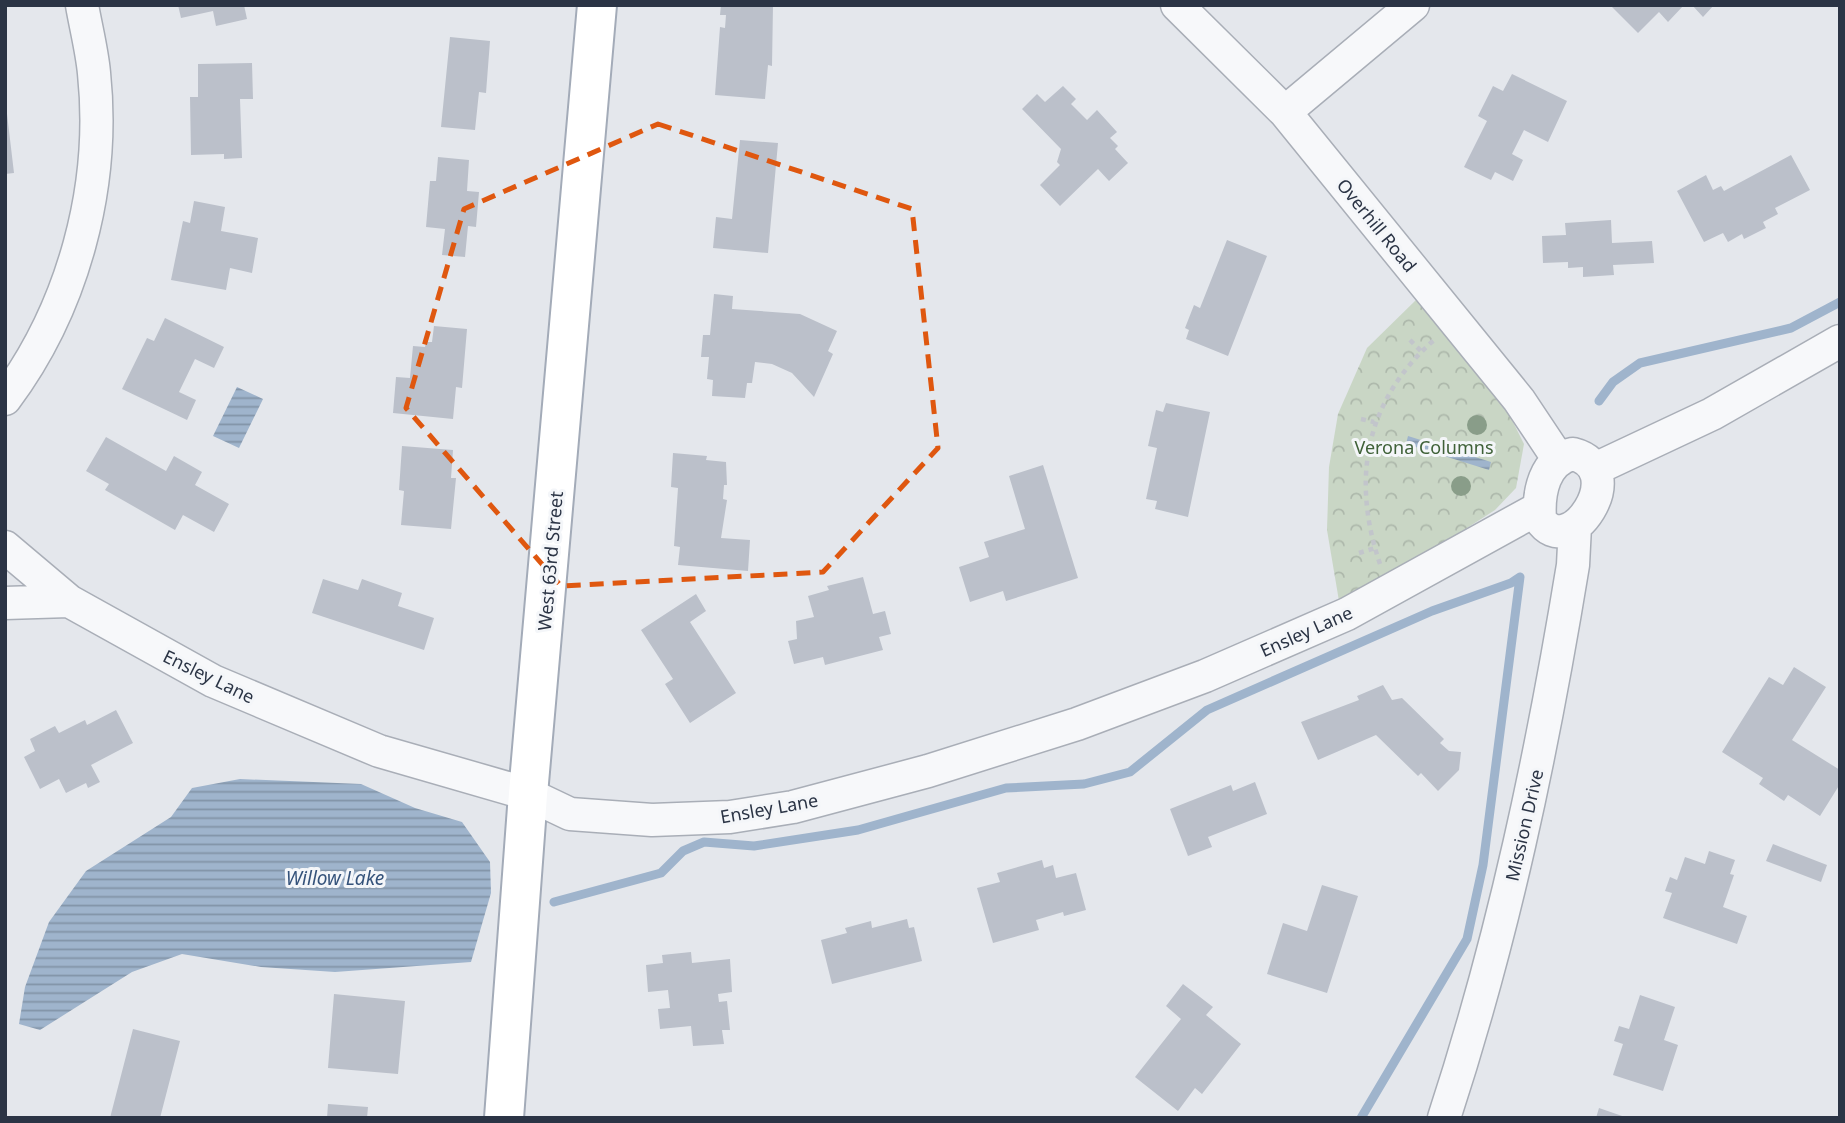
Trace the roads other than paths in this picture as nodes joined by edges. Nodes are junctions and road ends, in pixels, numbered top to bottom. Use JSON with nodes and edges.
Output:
{"nodes":[{"id":1,"x":82,"y":5,"type":"edge"},
{"id":2,"x":597,"y":5,"type":"edge"},
{"id":3,"x":1177,"y":5,"type":"edge"},
{"id":4,"x":1413,"y":5,"type":"edge"},
{"id":5,"x":1285,"y":112,"type":"junction"},
{"id":6,"x":1840,"y":341,"type":"edge"},
{"id":7,"x":5,"y":399,"type":"edge"},
{"id":8,"x":1559,"y":460,"type":"junction"},
{"id":9,"x":1595,"y":469,"type":"junction"},
{"id":10,"x":1539,"y":508,"type":"junction"},
{"id":11,"x":1576,"y":526,"type":"junction"},
{"id":12,"x":5,"y":547,"type":"edge"},
{"id":13,"x":69,"y":601,"type":"junction"},
{"id":14,"x":5,"y":603,"type":"edge"},
{"id":15,"x":528,"y":794,"type":"junction"},
{"id":16,"x":504,"y":1118,"type":"edge"},
{"id":17,"x":1444,"y":1118,"type":"edge"}],
"edges":[{"from":1,"to":7,"type":"street"},
{"from":2,"to":15,"type":"main road","name":"West 63rd Street"},
{"from":3,"to":5,"type":"street","name":"Overhill Road"},
{"from":4,"to":5,"type":"street"},
{"from":5,"to":8,"type":"street","name":"Overhill Road"},
{"from":6,"to":9,"type":"street"},
{"from":8,"to":9,"type":"street"},
{"from":8,"to":10,"type":"street"},
{"from":9,"to":11,"type":"street"},
{"from":10,"to":11,"type":"street"},
{"from":10,"to":15,"type":"street","name":"Ensley Lane"},
{"from":11,"to":17,"type":"street","name":"Mission Drive"},
{"from":12,"to":13,"type":"street","name":"Ensley Lane"},
{"from":13,"to":14,"type":"street"},
{"from":13,"to":15,"type":"street","name":"Ensley Lane"},
{"from":15,"to":16,"type":"main road","name":"West 63rd Street"}]}
